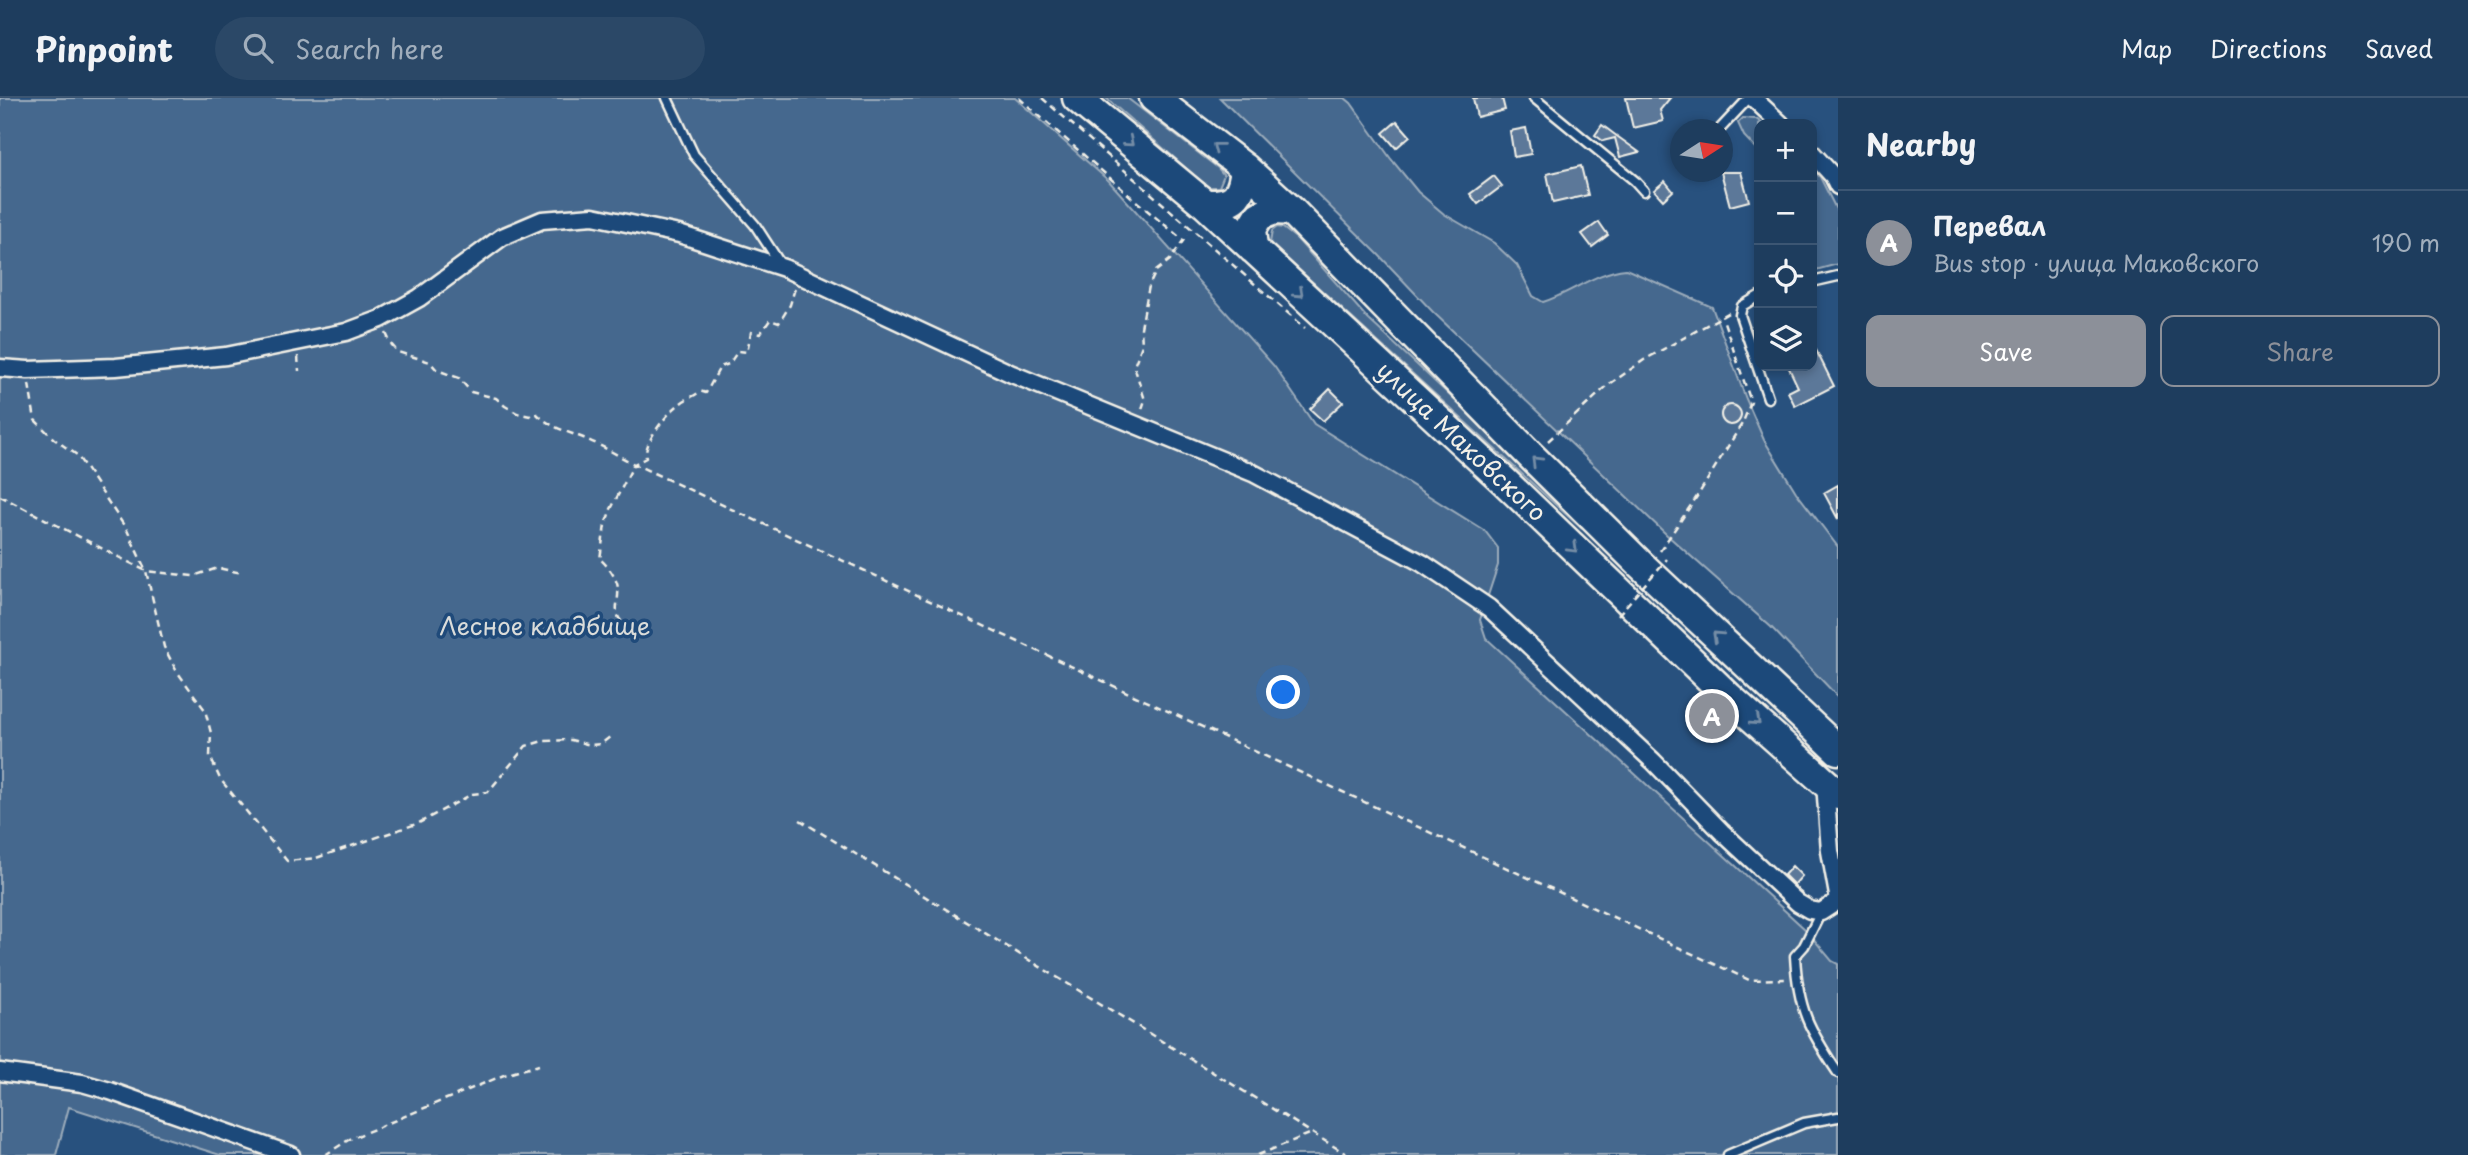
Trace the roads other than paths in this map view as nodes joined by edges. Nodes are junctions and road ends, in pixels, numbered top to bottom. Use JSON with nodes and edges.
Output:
{"nodes":[{"id":1,"x":667,"y":98,"type":"edge"},
{"id":2,"x":1077,"y":98,"type":"edge"},
{"id":3,"x":1154,"y":98,"type":"edge"},
{"id":4,"x":1534,"y":98,"type":"edge"},
{"id":5,"x":1751,"y":98,"type":"edge"},
{"id":6,"x":1730,"y":119,"type":"edge"},
{"id":7,"x":1775,"y":119,"type":"edge"},
{"id":8,"x":1817,"y":158,"type":"edge"},
{"id":9,"x":1245,"y":168,"type":"junction"},
{"id":10,"x":1838,"y":186,"type":"edge"},
{"id":11,"x":1644,"y":191,"type":"dead end"},
{"id":12,"x":1205,"y":204,"type":"junction"},
{"id":13,"x":1292,"y":211,"type":"junction"},
{"id":14,"x":1253,"y":249,"type":"junction"},
{"id":15,"x":791,"y":271,"type":"junction"},
{"id":16,"x":1838,"y":276,"type":"edge"},
{"id":17,"x":1817,"y":281,"type":"edge"},
{"id":18,"x":1754,"y":298,"type":"edge"},
{"id":19,"x":0,"y":368,"type":"edge"},
{"id":20,"x":1768,"y":398,"type":"dead end"},
{"id":21,"x":1838,"y":750,"type":"edge"},
{"id":22,"x":1832,"y":789,"type":"edge"},
{"id":23,"x":1838,"y":898,"type":"edge"},
{"id":24,"x":1821,"y":912,"type":"junction"},
{"id":25,"x":0,"y":1072,"type":"edge"},
{"id":26,"x":1838,"y":1073,"type":"edge"},
{"id":27,"x":1838,"y":1117,"type":"edge"},
{"id":28,"x":290,"y":1155,"type":"edge"},
{"id":29,"x":1728,"y":1155,"type":"edge"}],
"edges":[{"from":1,"to":15,"type":"lane"},
{"from":2,"to":12,"type":"highway","name":"улица Маковского","one_way":true},
{"from":9,"to":3,"type":"highway","name":"улица Маковского","one_way":true},
{"from":4,"to":11,"type":"lane"},
{"from":5,"to":6,"type":"lane"},
{"from":5,"to":7,"type":"street"},
{"from":8,"to":10,"type":"street"},
{"from":9,"to":12,"type":"highway"},
{"from":9,"to":13,"type":"highway","name":"улица Маковского"},
{"from":12,"to":14,"type":"highway","name":"улица Маковского"},
{"from":13,"to":14,"type":"highway"},
{"from":21,"to":13,"type":"highway","name":"улица Маковского","one_way":true},
{"from":14,"to":22,"type":"highway","name":"улица Маковского","one_way":true},
{"from":15,"to":19,"type":"street"},
{"from":15,"to":24,"type":"street"},
{"from":16,"to":17,"type":"lane"},
{"from":18,"to":20,"type":"lane"},
{"from":22,"to":23,"type":"street"},
{"from":23,"to":24,"type":"street"},
{"from":24,"to":26,"type":"lane"},
{"from":25,"to":28,"type":"street"},
{"from":27,"to":29,"type":"lane"}]}
